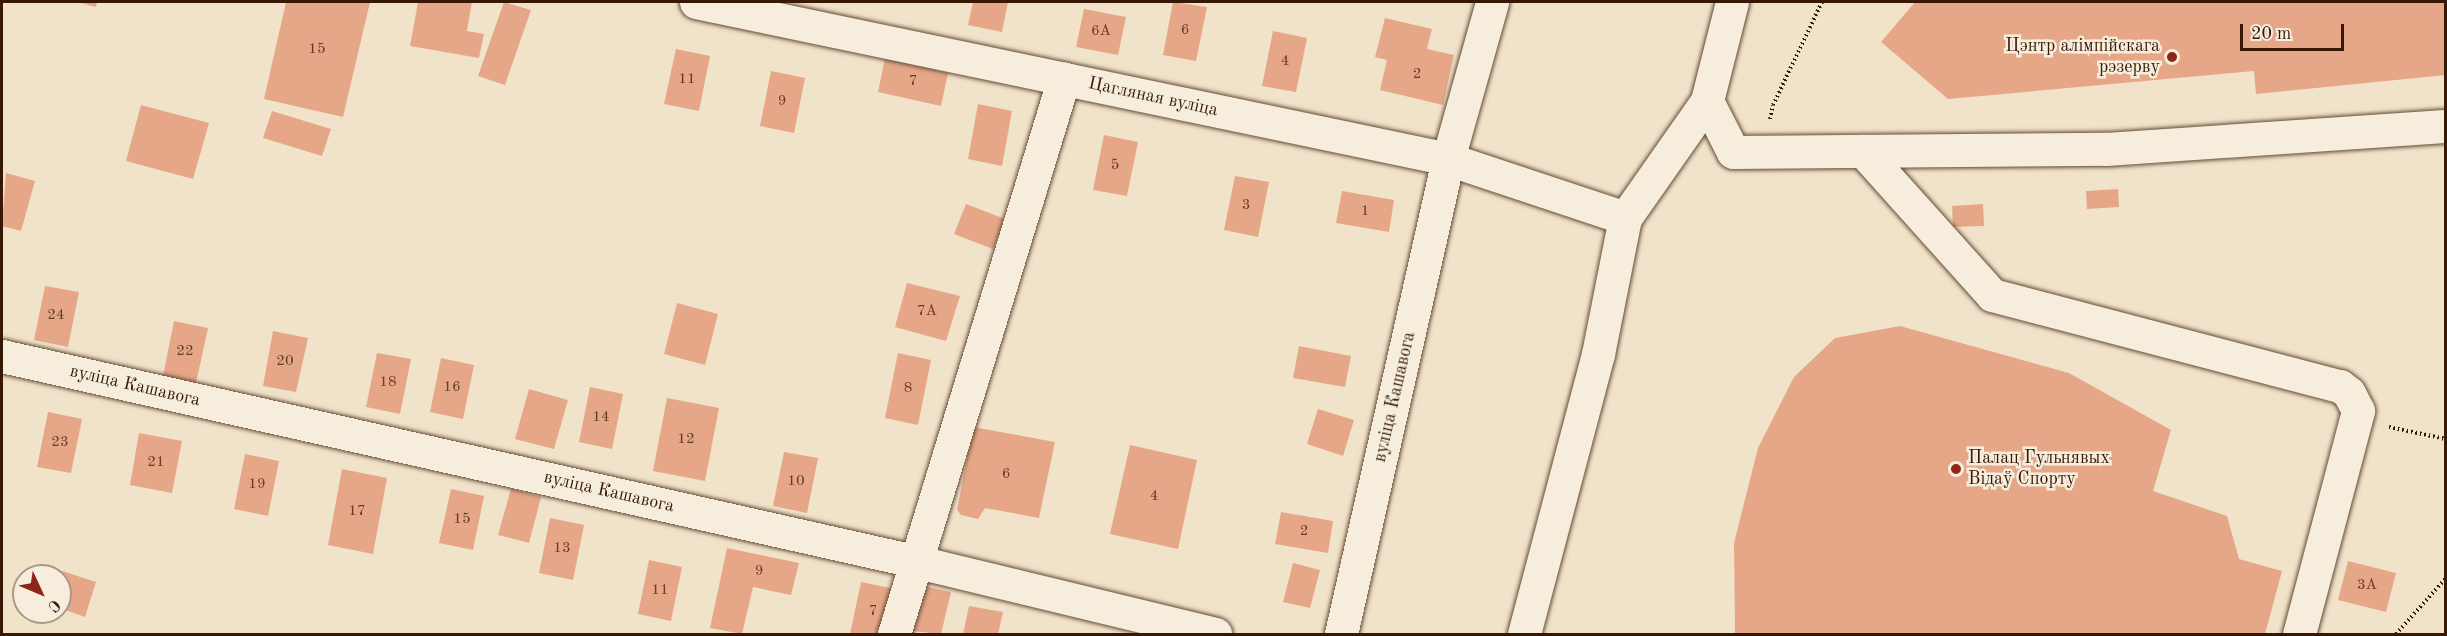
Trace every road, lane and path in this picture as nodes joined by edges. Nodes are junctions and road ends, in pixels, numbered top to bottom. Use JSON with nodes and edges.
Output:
{"nodes":[{"id":1,"x":696,"y":2,"type":"edge"},
{"id":2,"x":1492,"y":2,"type":"edge"},
{"id":3,"x":1732,"y":2,"type":"edge"},
{"id":4,"x":1822,"y":2,"type":"edge"},
{"id":5,"x":1064,"y":78,"type":"junction"},
{"id":6,"x":1707,"y":101,"type":"junction"},
{"id":7,"x":2444,"y":126,"type":"dead end"},
{"id":8,"x":1863,"y":151,"type":"junction"},
{"id":9,"x":1765,"y":152,"type":"junction"},
{"id":10,"x":1448,"y":159,"type":"junction"},
{"id":11,"x":1625,"y":218,"type":"junction"},
{"id":12,"x":2,"y":356,"type":"edge"},
{"id":13,"x":2356,"y":420,"type":"junction"},
{"id":14,"x":2445,"y":439,"type":"edge"},
{"id":15,"x":914,"y":561,"type":"junction"},
{"id":16,"x":2445,"y":578,"type":"edge"},
{"id":17,"x":894,"y":634,"type":"edge"},
{"id":18,"x":1215,"y":634,"type":"edge"},
{"id":19,"x":1341,"y":634,"type":"edge"},
{"id":20,"x":1524,"y":634,"type":"edge"},
{"id":21,"x":2300,"y":634,"type":"edge"},
{"id":22,"x":2396,"y":634,"type":"edge"}],
"edges":[{"from":1,"to":5,"type":"street","name":"Цагляная вуліца"},
{"from":2,"to":10,"type":"street"},
{"from":3,"to":6,"type":"street"},
{"from":4,"to":9,"type":"path"},
{"from":5,"to":10,"type":"street","name":"Цагляная вуліца"},
{"from":5,"to":15,"type":"street"},
{"from":6,"to":9,"type":"street"},
{"from":6,"to":11,"type":"street"},
{"from":7,"to":8,"type":"street"},
{"from":8,"to":9,"type":"street"},
{"from":8,"to":13,"type":"street"},
{"from":10,"to":11,"type":"street","name":"Цагляная вуліца"},
{"from":10,"to":19,"type":"street","name":"вуліца Кашавога"},
{"from":11,"to":20,"type":"street"},
{"from":12,"to":15,"type":"street","name":"вуліца Кашавога"},
{"from":13,"to":14,"type":"path"},
{"from":13,"to":21,"type":"street"},
{"from":15,"to":17,"type":"street"},
{"from":15,"to":18,"type":"street","name":"вуліца Кашавога"},
{"from":16,"to":22,"type":"path"}]}
